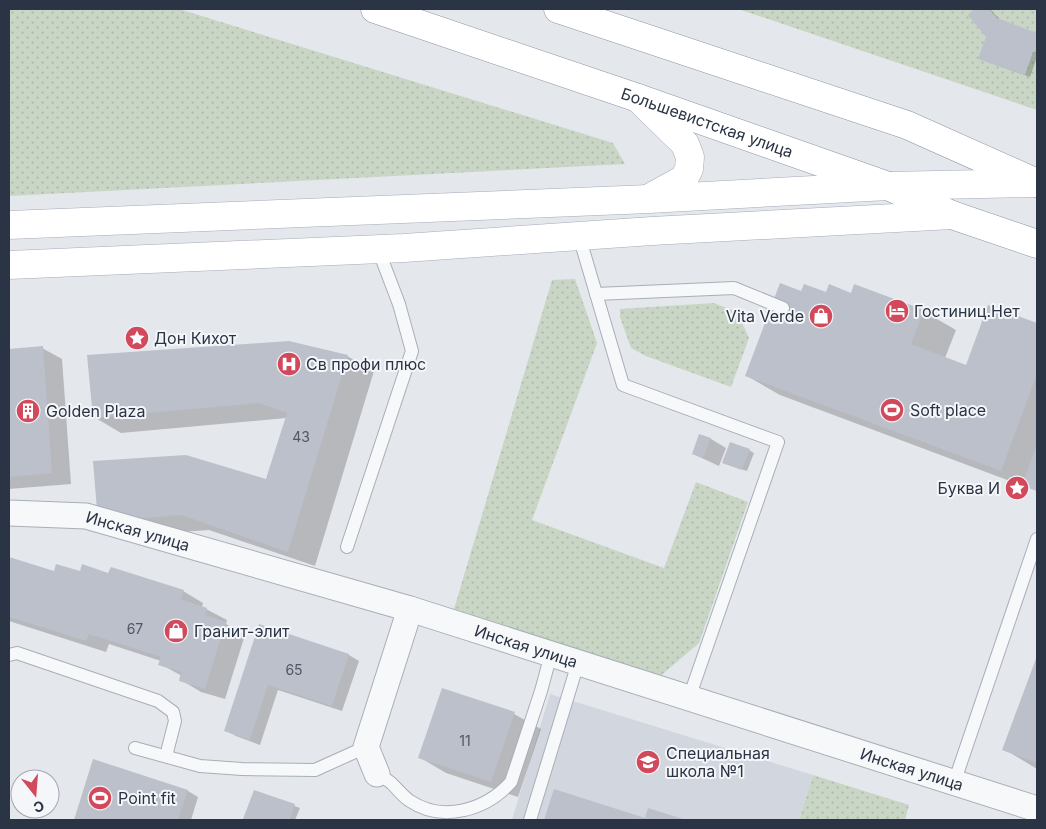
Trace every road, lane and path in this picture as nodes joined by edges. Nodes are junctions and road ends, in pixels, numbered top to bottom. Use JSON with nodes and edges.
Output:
{"nodes":[{"id":1,"x":375,"y":9,"type":"edge"},
{"id":2,"x":558,"y":9,"type":"edge"},
{"id":3,"x":638,"y":98,"type":"junction"},
{"id":4,"x":1036,"y":183,"type":"edge"},
{"id":5,"x":888,"y":186,"type":"junction"},
{"id":6,"x":649,"y":198,"type":"junction"},
{"id":7,"x":952,"y":215,"type":"junction"},
{"id":8,"x":9,"y":224,"type":"edge"},
{"id":9,"x":579,"y":236,"type":"junction"},
{"id":10,"x":1037,"y":244,"type":"edge"},
{"id":11,"x":378,"y":249,"type":"junction"},
{"id":12,"x":9,"y":265,"type":"edge"},
{"id":13,"x":596,"y":294,"type":"junction"},
{"id":14,"x":783,"y":308,"type":"dead end"},
{"id":15,"x":9,"y":513,"type":"edge"},
{"id":16,"x":1037,"y":539,"type":"edge"},
{"id":17,"x":347,"y":547,"type":"dead end"},
{"id":18,"x":410,"y":609,"type":"junction"},
{"id":19,"x":551,"y":654,"type":"junction"},
{"id":20,"x":9,"y":655,"type":"edge"},
{"id":21,"x":578,"y":663,"type":"junction"},
{"id":22,"x":690,"y":698,"type":"junction"},
{"id":23,"x":366,"y":747,"type":"junction"},
{"id":24,"x":136,"y":748,"type":"dead end"},
{"id":25,"x":166,"y":756,"type":"junction"},
{"id":26,"x":377,"y":774,"type":"joint"},
{"id":27,"x":954,"y":783,"type":"junction"},
{"id":28,"x":1037,"y":810,"type":"edge"},
{"id":29,"x":530,"y":820,"type":"edge"}],
"edges":[{"from":1,"to":3,"type":"main road","name":"Большевистская улица"},
{"from":2,"to":4,"type":"main road"},
{"from":3,"to":5,"type":"main road","name":"Большевистская улица"},
{"from":3,"to":6,"type":"main road"},
{"from":4,"to":5,"type":"main road"},
{"from":5,"to":6,"type":"main road"},
{"from":5,"to":7,"type":"main road","name":"Большевистская улица"},
{"from":6,"to":8,"type":"main road"},
{"from":7,"to":9,"type":"main road"},
{"from":7,"to":10,"type":"main road","name":"Большевистская улица"},
{"from":9,"to":11,"type":"main road"},
{"from":9,"to":13,"type":"lane"},
{"from":11,"to":12,"type":"main road"},
{"from":11,"to":17,"type":"lane"},
{"from":13,"to":14,"type":"lane"},
{"from":13,"to":22,"type":"lane"},
{"from":15,"to":18,"type":"street","name":"Инская улица"},
{"from":16,"to":27,"type":"lane"},
{"from":18,"to":19,"type":"street","name":"Инская улица"},
{"from":18,"to":23,"type":"street"},
{"from":19,"to":21,"type":"street","name":"Инская улица"},
{"from":19,"to":26,"type":"lane"},
{"from":20,"to":25,"type":"lane"},
{"from":21,"to":22,"type":"street","name":"Инская улица"},
{"from":21,"to":29,"type":"lane"},
{"from":22,"to":27,"type":"street","name":"Инская улица"},
{"from":23,"to":25,"type":"lane"},
{"from":23,"to":26,"type":"street"},
{"from":24,"to":25,"type":"lane"},
{"from":27,"to":28,"type":"street","name":"Инская улица"}]}
